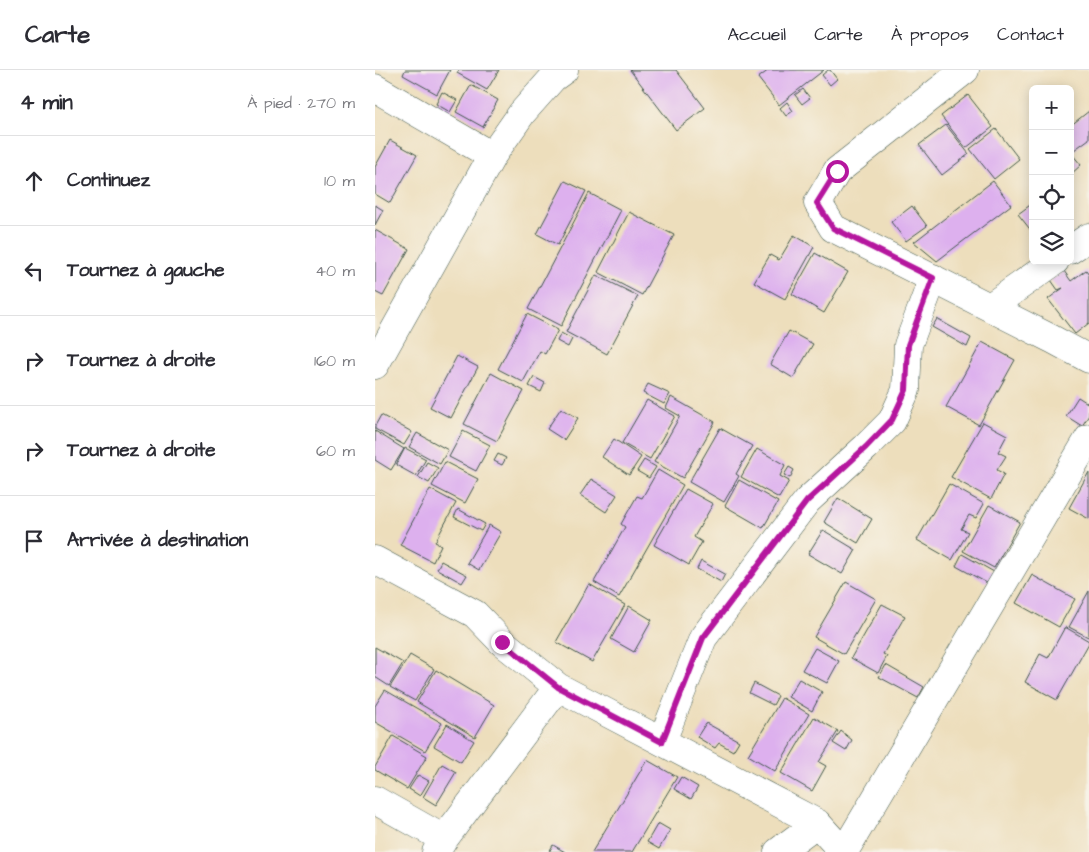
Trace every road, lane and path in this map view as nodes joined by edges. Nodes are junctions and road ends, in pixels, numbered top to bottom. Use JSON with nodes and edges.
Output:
{"nodes":[{"id":1,"x":965,"y":70,"type":"edge"},
{"id":2,"x":553,"y":73,"type":"edge"},
{"id":3,"x":375,"y":88,"type":"edge"},
{"id":4,"x":492,"y":156,"type":"junction"},
{"id":5,"x":1089,"y":237,"type":"edge"},
{"id":6,"x":1074,"y":247,"type":"edge"},
{"id":7,"x":1049,"y":265,"type":"edge"},
{"id":8,"x":933,"y":278,"type":"junction"},
{"id":9,"x":990,"y":307,"type":"junction"},
{"id":10,"x":1089,"y":359,"type":"edge"},
{"id":11,"x":376,"y":361,"type":"edge"},
{"id":12,"x":1089,"y":438,"type":"edge"},
{"id":13,"x":375,"y":560,"type":"edge"},
{"id":14,"x":558,"y":687,"type":"junction"},
{"id":15,"x":662,"y":742,"type":"junction"},
{"id":16,"x":375,"y":800,"type":"edge"},
{"id":17,"x":817,"y":823,"type":"junction"},
{"id":18,"x":440,"y":845,"type":"edge"},
{"id":19,"x":778,"y":852,"type":"edge"},
{"id":20,"x":844,"y":852,"type":"edge"}],
"edges":[{"from":1,"to":8,"type":"street"},
{"from":2,"to":4,"type":"street"},
{"from":3,"to":4,"type":"street"},
{"from":4,"to":11,"type":"street"},
{"from":5,"to":6,"type":"street"},
{"from":7,"to":9,"type":"street"},
{"from":8,"to":9,"type":"street"},
{"from":8,"to":15,"type":"street"},
{"from":9,"to":10,"type":"street"},
{"from":12,"to":20,"type":"street"},
{"from":13,"to":14,"type":"street"},
{"from":14,"to":15,"type":"street"},
{"from":14,"to":18,"type":"street"},
{"from":15,"to":17,"type":"street"},
{"from":16,"to":18,"type":"street"},
{"from":17,"to":19,"type":"street"},
{"from":17,"to":20,"type":"street"}]}
